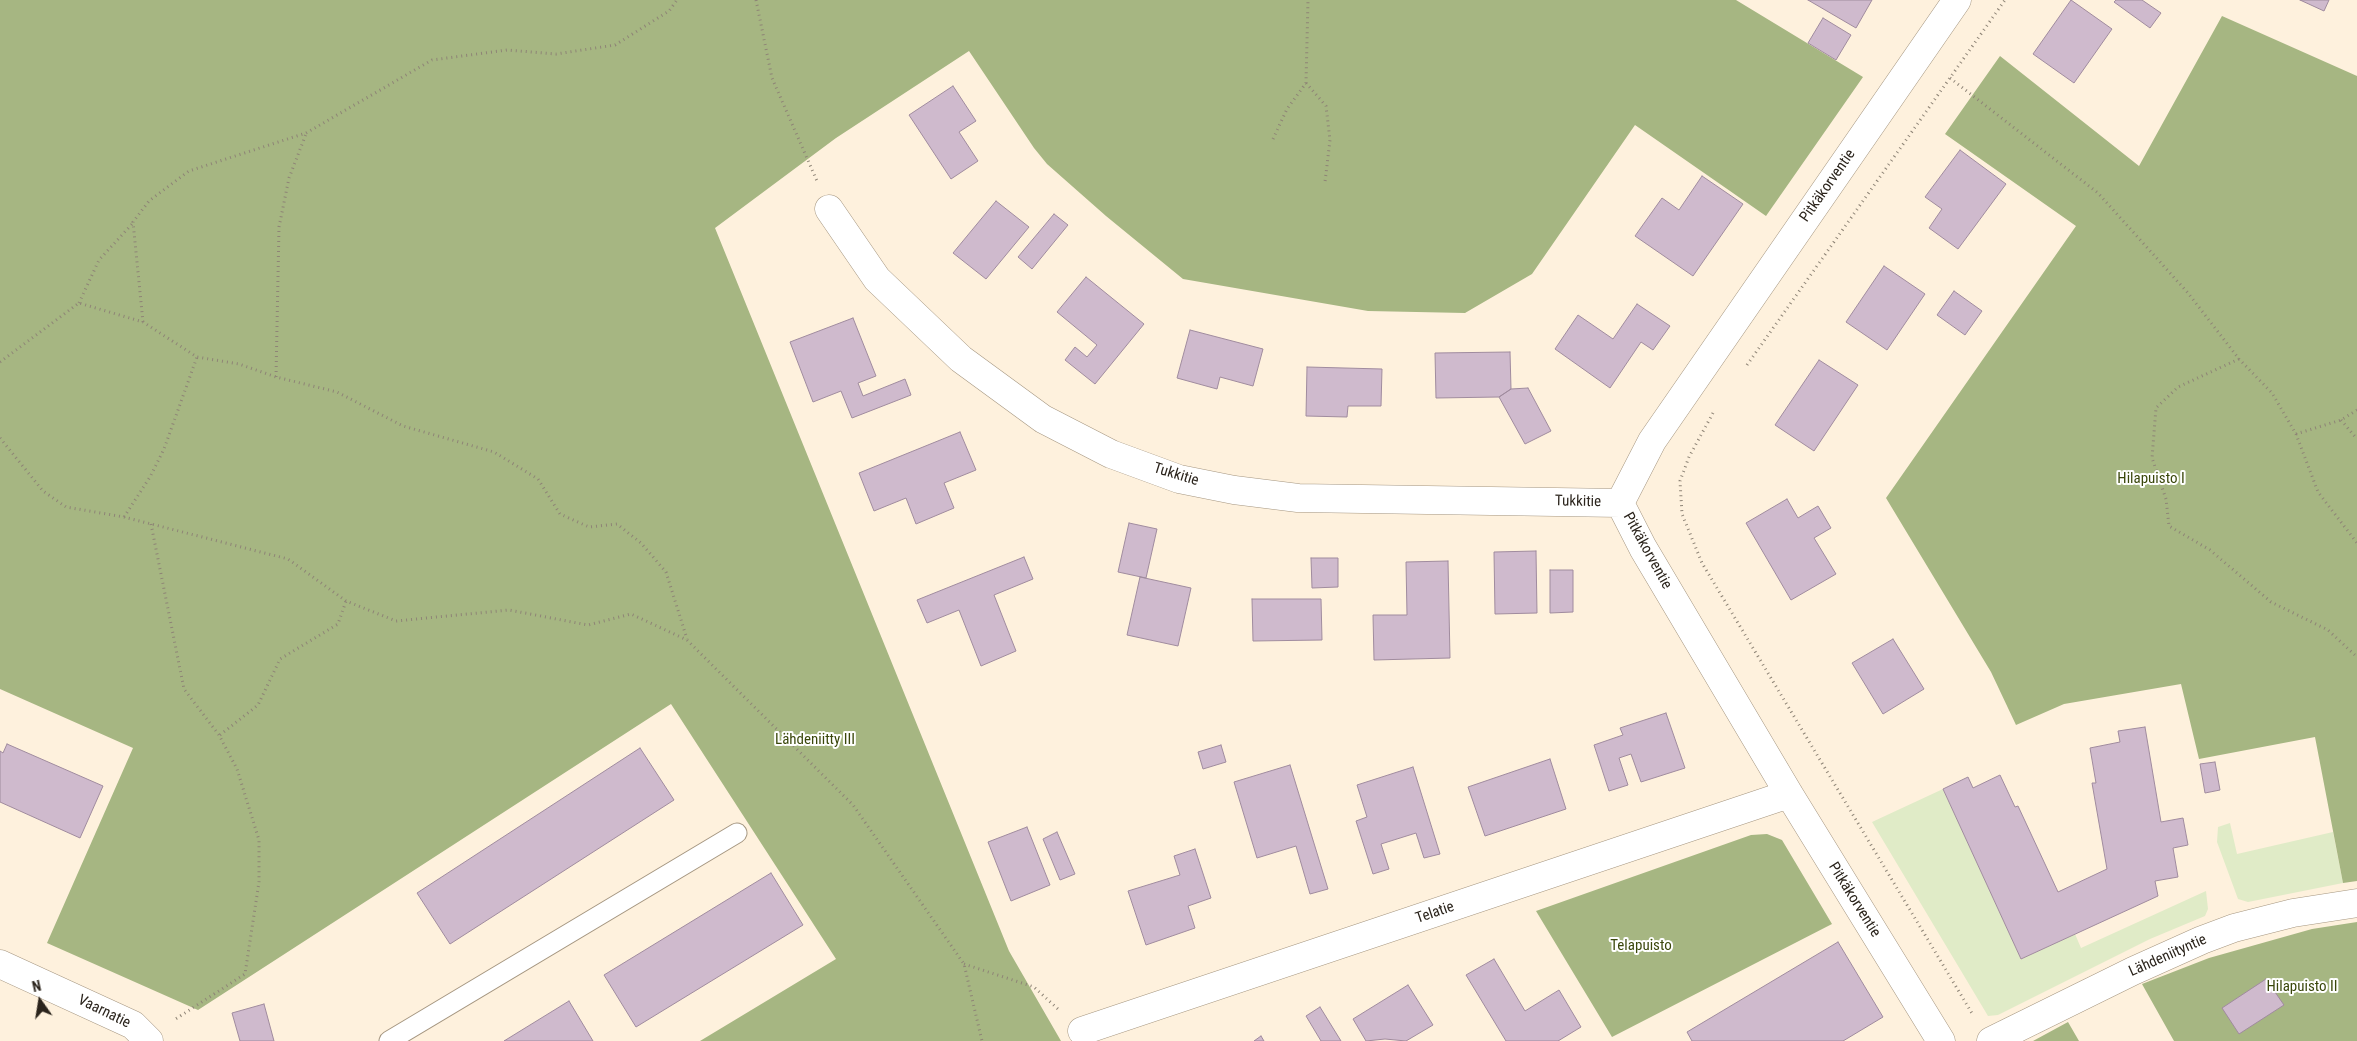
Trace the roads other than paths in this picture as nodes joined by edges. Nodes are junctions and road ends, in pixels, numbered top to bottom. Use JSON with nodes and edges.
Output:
{"nodes":[{"id":1,"x":1956,"y":0,"type":"edge"},
{"id":2,"x":829,"y":209,"type":"road end"},
{"id":3,"x":1620,"y":503,"type":"junction"},
{"id":4,"x":1789,"y":794,"type":"junction"},
{"id":5,"x":737,"y":833,"type":"dead end"},
{"id":6,"x":2357,"y":903,"type":"edge"},
{"id":7,"x":0,"y":964,"type":"edge"},
{"id":8,"x":1082,"y":1031,"type":"road end"},
{"id":9,"x":148,"y":1039,"type":"edge"},
{"id":10,"x":390,"y":1041,"type":"edge"},
{"id":11,"x":1940,"y":1041,"type":"edge"},
{"id":12,"x":1990,"y":1041,"type":"edge"}],
"edges":[{"from":1,"to":3,"type":"street","name":"Pitkäkorventie"},
{"from":2,"to":3,"type":"street","name":"Tukkitie"},
{"from":3,"to":4,"type":"street","name":"Pitkäkorventie"},
{"from":4,"to":8,"type":"street","name":"Telatie"},
{"from":4,"to":11,"type":"street","name":"Pitkäkorventie"},
{"from":5,"to":10,"type":"lane"},
{"from":6,"to":12,"type":"street","name":"Lähdeniityntie"},
{"from":7,"to":9,"type":"street","name":"Vaarnatie"}]}
